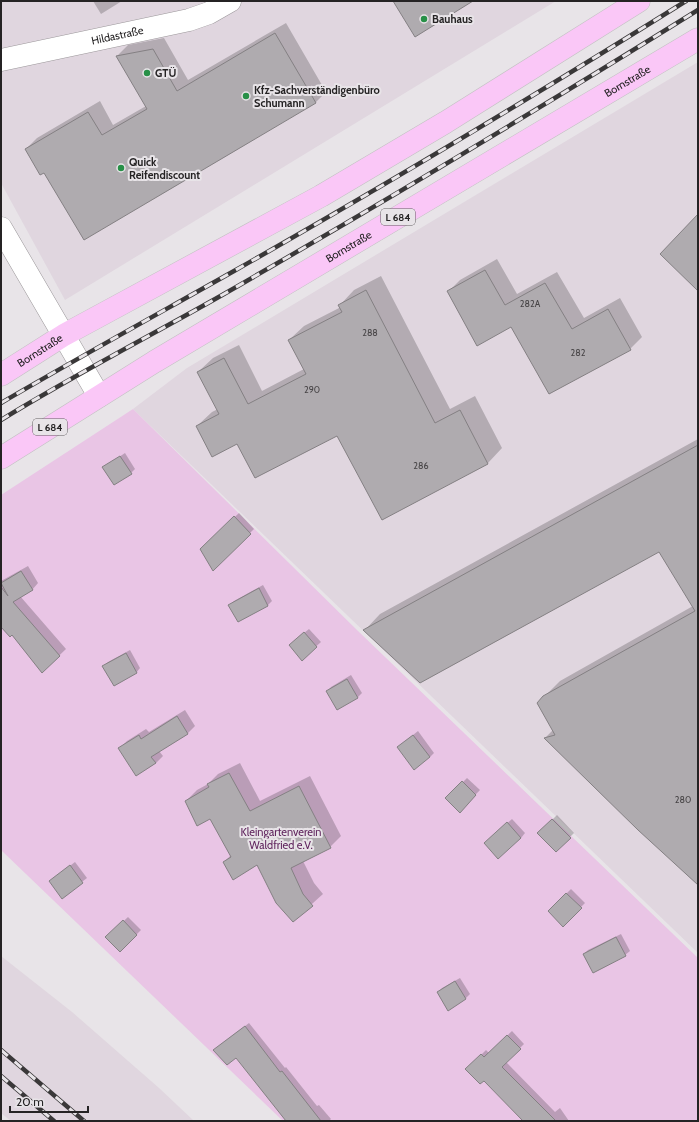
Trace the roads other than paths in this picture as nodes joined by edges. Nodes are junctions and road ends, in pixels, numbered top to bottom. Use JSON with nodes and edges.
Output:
{"nodes":[{"id":1,"x":230,"y":1,"type":"edge"},
{"id":2,"x":639,"y":1,"type":"edge"},
{"id":3,"x":698,"y":38,"type":"edge"},
{"id":4,"x":1,"y":60,"type":"edge"},
{"id":5,"x":1,"y":228,"type":"edge"},
{"id":6,"x":64,"y":335,"type":"junction"},
{"id":7,"x":1,"y":375,"type":"edge"},
{"id":8,"x":99,"y":396,"type":"junction"},
{"id":9,"x":1,"y":458,"type":"edge"}],
"edges":[{"from":1,"to":4,"type":"street","name":"Hildastraße"},
{"from":2,"to":6,"type":"main road","name":"Bornstraße"},
{"from":3,"to":8,"type":"main road","name":"Bornstraße","number":"L 684"},
{"from":5,"to":6,"type":"street"},
{"from":6,"to":7,"type":"main road","name":"Bornstraße"},
{"from":6,"to":8,"type":"street"},
{"from":8,"to":9,"type":"main road","name":"Bornstraße","number":"L 684"}]}
